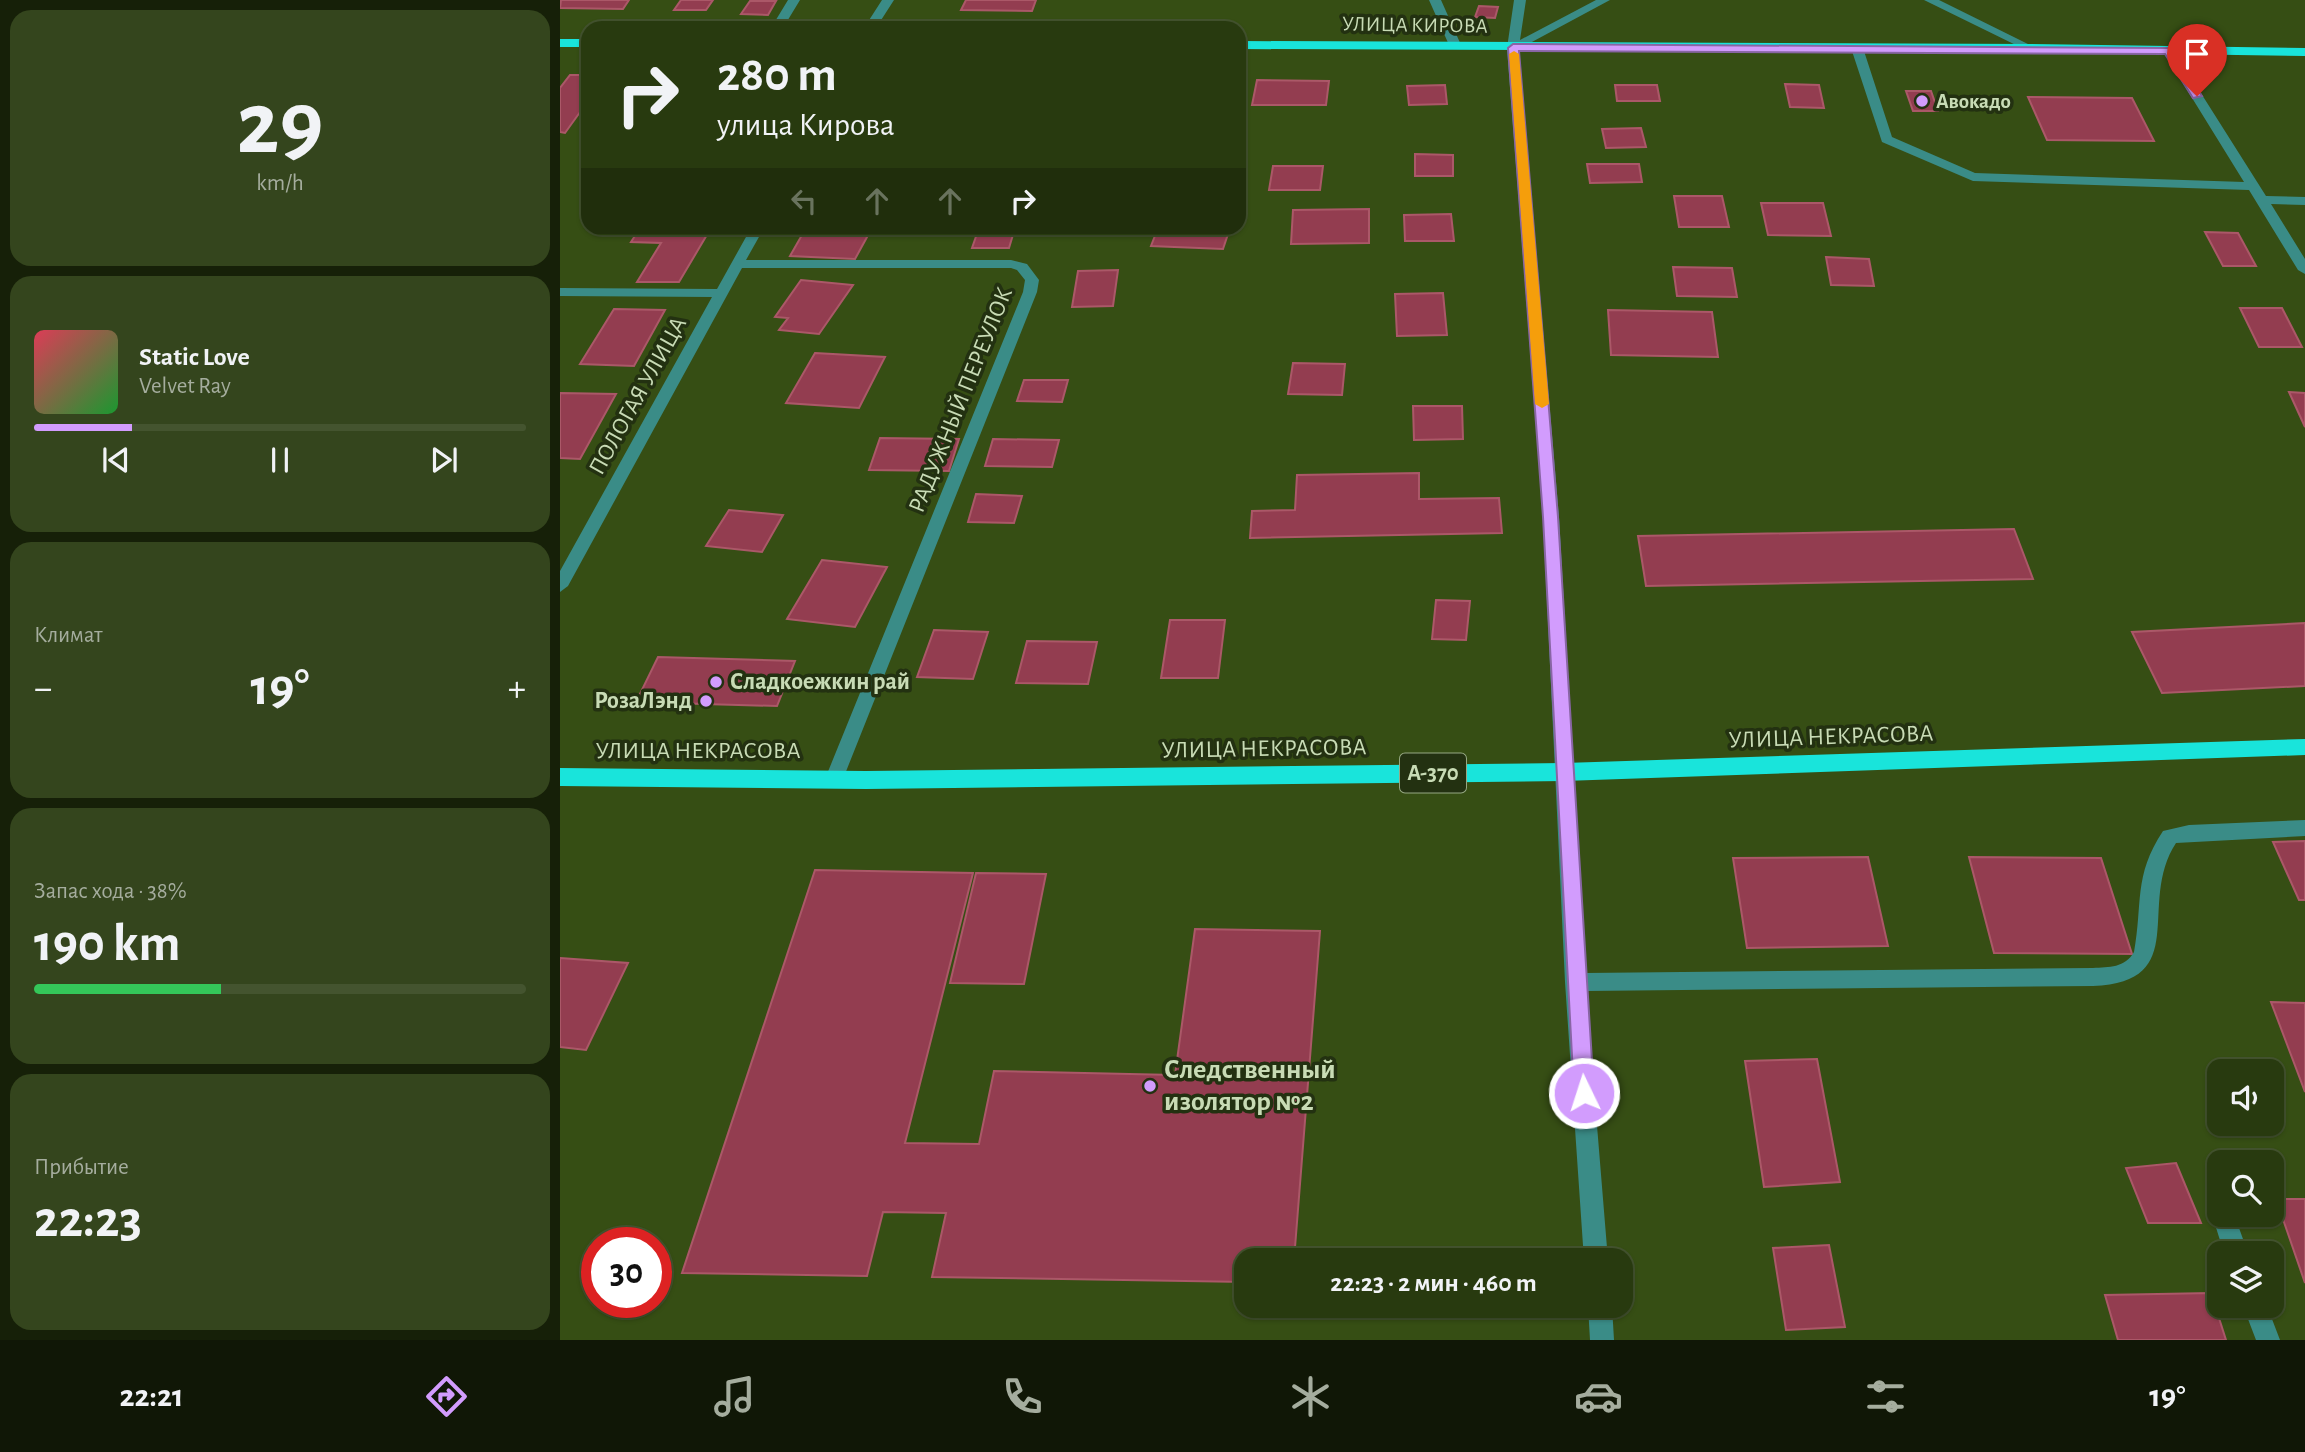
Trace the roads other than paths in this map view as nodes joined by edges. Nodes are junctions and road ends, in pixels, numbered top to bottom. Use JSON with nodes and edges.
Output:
{"nodes":[{"id":1,"x":794,"y":0,"type":"edge"},
{"id":2,"x":888,"y":0,"type":"edge"},
{"id":3,"x":1435,"y":0,"type":"edge"},
{"id":4,"x":1520,"y":0,"type":"edge"},
{"id":5,"x":1604,"y":0,"type":"edge"},
{"id":6,"x":1936,"y":1,"type":"edge"},
{"id":7,"x":781,"y":21,"type":"edge"},
{"id":8,"x":874,"y":21,"type":"edge"},
{"id":9,"x":560,"y":43,"type":"edge"},
{"id":10,"x":581,"y":43,"type":"edge"},
{"id":11,"x":1246,"y":45,"type":"edge"},
{"id":12,"x":1455,"y":45,"type":"junction"},
{"id":13,"x":1513,"y":48,"type":"junction"},
{"id":14,"x":1857,"y":48,"type":"junction"},
{"id":15,"x":2030,"y":48,"type":"junction"},
{"id":16,"x":2169,"y":51,"type":"junction"},
{"id":17,"x":2305,"y":52,"type":"edge"},
{"id":18,"x":2253,"y":186,"type":"junction"},
{"id":19,"x":2261,"y":200,"type":"junction"},
{"id":20,"x":2305,"y":201,"type":"edge"},
{"id":21,"x":753,"y":235,"type":"edge"},
{"id":22,"x":737,"y":264,"type":"junction"},
{"id":23,"x":2305,"y":270,"type":"edge"},
{"id":24,"x":560,"y":292,"type":"edge"},
{"id":25,"x":720,"y":293,"type":"junction"},
{"id":26,"x":560,"y":586,"type":"edge"},
{"id":27,"x":2305,"y":747,"type":"edge"},
{"id":28,"x":1564,"y":772,"type":"junction"},
{"id":29,"x":560,"y":777,"type":"edge"},
{"id":30,"x":834,"y":779,"type":"junction"},
{"id":31,"x":2305,"y":828,"type":"edge"},
{"id":32,"x":1575,"y":982,"type":"junction"},
{"id":33,"x":1595,"y":1248,"type":"edge"},
{"id":34,"x":1601,"y":1318,"type":"edge"},
{"id":35,"x":2259,"y":1318,"type":"edge"},
{"id":36,"x":1602,"y":1340,"type":"edge"},
{"id":37,"x":2267,"y":1340,"type":"edge"}],
"edges":[{"from":1,"to":7,"type":"street"},
{"from":2,"to":8,"type":"street"},
{"from":3,"to":12,"type":"street"},
{"from":4,"to":13,"type":"street"},
{"from":5,"to":13,"type":"street"},
{"from":6,"to":15,"type":"street"},
{"from":9,"to":10,"type":"highway"},
{"from":11,"to":12,"type":"highway","name":"УЛИЦА КИРОВА"},
{"from":12,"to":13,"type":"highway","name":"УЛИЦА КИРОВА"},
{"from":13,"to":14,"type":"highway","name":"УЛИЦА КИРОВА"},
{"from":13,"to":28,"type":"street"},
{"from":14,"to":15,"type":"highway","name":"УЛИЦА КИРОВА"},
{"from":14,"to":18,"type":"street"},
{"from":15,"to":16,"type":"highway","name":"УЛИЦА КИРОВА"},
{"from":16,"to":17,"type":"highway","name":"УЛИЦА КИРОВА"},
{"from":16,"to":18,"type":"street"},
{"from":18,"to":19,"type":"street"},
{"from":19,"to":20,"type":"street"},
{"from":19,"to":23,"type":"street"},
{"from":21,"to":22,"type":"street","name":"ПОЛОГАЯ УЛИЦА"},
{"from":22,"to":25,"type":"street","name":"ПОЛОГАЯ УЛИЦА"},
{"from":22,"to":30,"type":"street","name":"РАДУЖНЫЙ ПЕРЕУЛОК"},
{"from":24,"to":25,"type":"street"},
{"from":25,"to":26,"type":"street","name":"ПОЛОГАЯ УЛИЦА"},
{"from":27,"to":28,"type":"highway","name":"УЛИЦА НЕКРАСОВА","number":"А-370"},
{"from":28,"to":30,"type":"highway","name":"УЛИЦА НЕКРАСОВА","number":"А-370"},
{"from":28,"to":32,"type":"street"},
{"from":29,"to":30,"type":"highway","name":"УЛИЦА НЕКРАСОВА","number":"А-370"},
{"from":31,"to":32,"type":"street"},
{"from":32,"to":33,"type":"street"},
{"from":34,"to":36,"type":"street"},
{"from":35,"to":37,"type":"street"}]}
